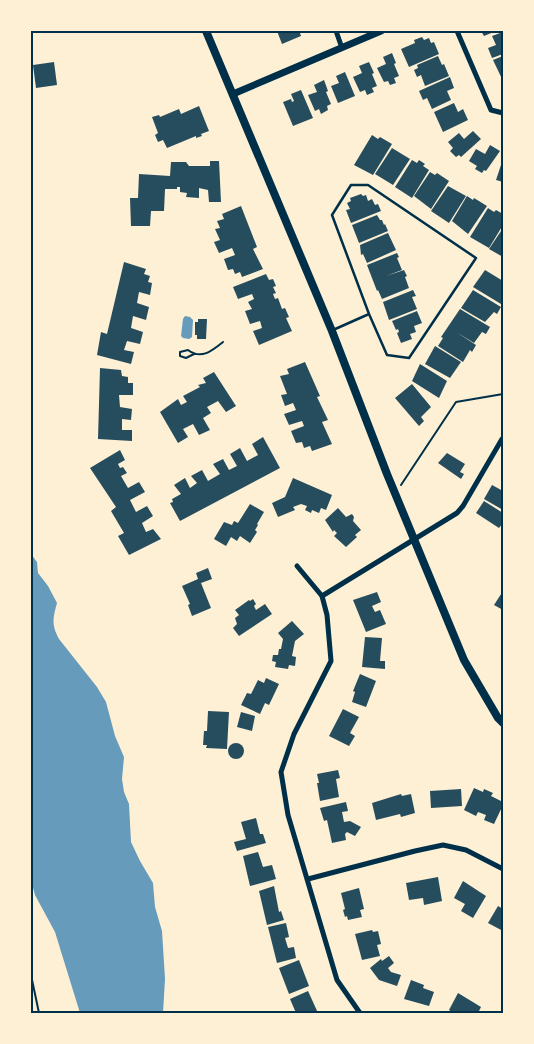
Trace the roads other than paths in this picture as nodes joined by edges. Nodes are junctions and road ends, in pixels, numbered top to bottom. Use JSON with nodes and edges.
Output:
{"nodes":[{"id":1,"x":206,"y":31,"type":"edge"},
{"id":2,"x":336,"y":31,"type":"edge"},
{"id":3,"x":381,"y":31,"type":"edge"},
{"id":4,"x":457,"y":31,"type":"edge"},
{"id":5,"x":342,"y":48,"type":"junction"},
{"id":6,"x":233,"y":94,"type":"junction"},
{"id":7,"x":503,"y":113,"type":"edge"},
{"id":8,"x":369,"y":314,"type":"junction"},
{"id":9,"x":332,"y":331,"type":"junction"},
{"id":10,"x":502,"y":439,"type":"edge"},
{"id":11,"x":414,"y":540,"type":"junction"},
{"id":12,"x":297,"y":566,"type":"dead end"},
{"id":13,"x":322,"y":596,"type":"junction"},
{"id":14,"x":503,"y":723,"type":"edge"},
{"id":15,"x":503,"y":868,"type":"edge"},
{"id":16,"x":308,"y":879,"type":"junction"},
{"id":17,"x":360,"y":1013,"type":"edge"}],
"edges":[{"from":1,"to":6,"type":"main road"},
{"from":2,"to":5,"type":"street"},
{"from":3,"to":5,"type":"street"},
{"from":4,"to":7,"type":"street"},
{"from":5,"to":6,"type":"street"},
{"from":6,"to":9,"type":"main road"},
{"from":8,"to":8,"type":"lane"},
{"from":8,"to":9,"type":"lane"},
{"from":9,"to":11,"type":"main road"},
{"from":10,"to":11,"type":"street"},
{"from":11,"to":13,"type":"street"},
{"from":11,"to":14,"type":"main road"},
{"from":12,"to":13,"type":"street"},
{"from":13,"to":16,"type":"street"},
{"from":15,"to":16,"type":"street"},
{"from":16,"to":17,"type":"street"}]}
